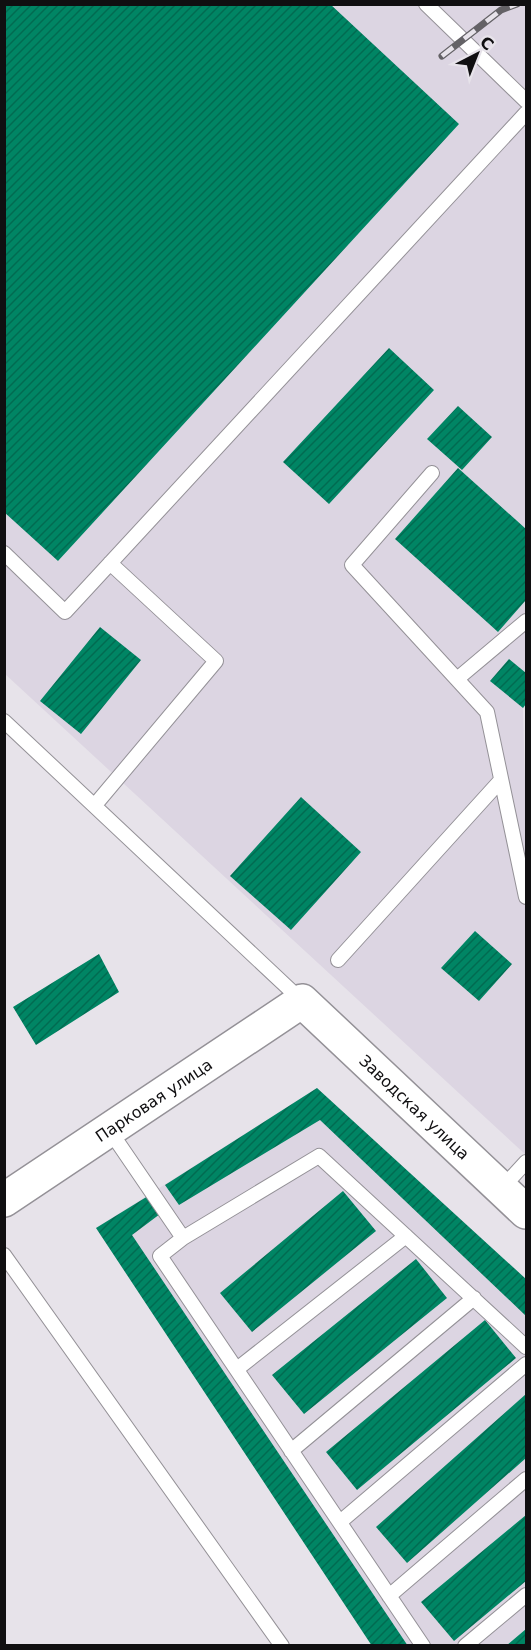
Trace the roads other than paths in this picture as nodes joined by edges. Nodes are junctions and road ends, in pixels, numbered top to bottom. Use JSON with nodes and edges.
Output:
{"nodes":[{"id":1,"x":426,"y":4,"type":"edge"},
{"id":2,"x":526,"y":101,"type":"edge"},
{"id":3,"x":526,"y":113,"type":"edge"},
{"id":4,"x":432,"y":473,"type":"dead end"},
{"id":5,"x":4,"y":553,"type":"edge"},
{"id":6,"x":110,"y":564,"type":"junction"},
{"id":7,"x":526,"y":621,"type":"edge"},
{"id":8,"x":457,"y":680,"type":"junction"},
{"id":9,"x":4,"y":721,"type":"edge"},
{"id":10,"x":501,"y":780,"type":"junction"},
{"id":11,"x":94,"y":805,"type":"junction"},
{"id":12,"x":526,"y":897,"type":"edge"},
{"id":13,"x":338,"y":960,"type":"dead end"},
{"id":14,"x":302,"y":1001,"type":"junction"},
{"id":15,"x":110,"y":1131,"type":"junction"},
{"id":16,"x":526,"y":1162,"type":"edge"},
{"id":17,"x":501,"y":1189,"type":"junction"},
{"id":18,"x":4,"y":1200,"type":"edge"},
{"id":19,"x":526,"y":1212,"type":"edge"},
{"id":20,"x":406,"y":1236,"type":"junction"},
{"id":21,"x":183,"y":1238,"type":"junction"},
{"id":22,"x":4,"y":1255,"type":"edge"},
{"id":23,"x":474,"y":1298,"type":"junction"},
{"id":24,"x":526,"y":1347,"type":"edge"},
{"id":25,"x":526,"y":1364,"type":"edge"},
{"id":26,"x":237,"y":1369,"type":"junction"},
{"id":27,"x":291,"y":1451,"type":"junction"},
{"id":28,"x":526,"y":1479,"type":"edge"},
{"id":29,"x":340,"y":1522,"type":"junction"},
{"id":30,"x":526,"y":1594,"type":"edge"},
{"id":31,"x":389,"y":1596,"type":"junction"},
{"id":32,"x":282,"y":1646,"type":"edge"},
{"id":33,"x":423,"y":1646,"type":"edge"},
{"id":34,"x":465,"y":1646,"type":"edge"}],
"edges":[{"from":1,"to":2,"type":"lane"},
{"from":3,"to":6,"type":"lane"},
{"from":4,"to":8,"type":"lane"},
{"from":5,"to":6,"type":"lane"},
{"from":6,"to":11,"type":"lane"},
{"from":7,"to":8,"type":"lane"},
{"from":8,"to":10,"type":"lane"},
{"from":9,"to":11,"type":"lane"},
{"from":10,"to":12,"type":"lane"},
{"from":10,"to":13,"type":"lane"},
{"from":11,"to":14,"type":"lane"},
{"from":14,"to":15,"type":"street","name":"Парковая улица"},
{"from":14,"to":17,"type":"street","name":"Заводская улица"},
{"from":15,"to":18,"type":"street","name":"Парковая улица"},
{"from":15,"to":21,"type":"lane"},
{"from":16,"to":17,"type":"lane"},
{"from":17,"to":19,"type":"street","name":"Заводская улица"},
{"from":20,"to":21,"type":"lane"},
{"from":20,"to":23,"type":"lane"},
{"from":20,"to":26,"type":"lane"},
{"from":21,"to":26,"type":"lane"},
{"from":22,"to":32,"type":"lane"},
{"from":23,"to":24,"type":"lane"},
{"from":23,"to":27,"type":"lane"},
{"from":25,"to":29,"type":"lane"},
{"from":26,"to":27,"type":"lane"},
{"from":27,"to":29,"type":"lane"},
{"from":28,"to":31,"type":"lane"},
{"from":29,"to":31,"type":"lane"},
{"from":30,"to":34,"type":"lane"},
{"from":31,"to":33,"type":"lane"}]}
